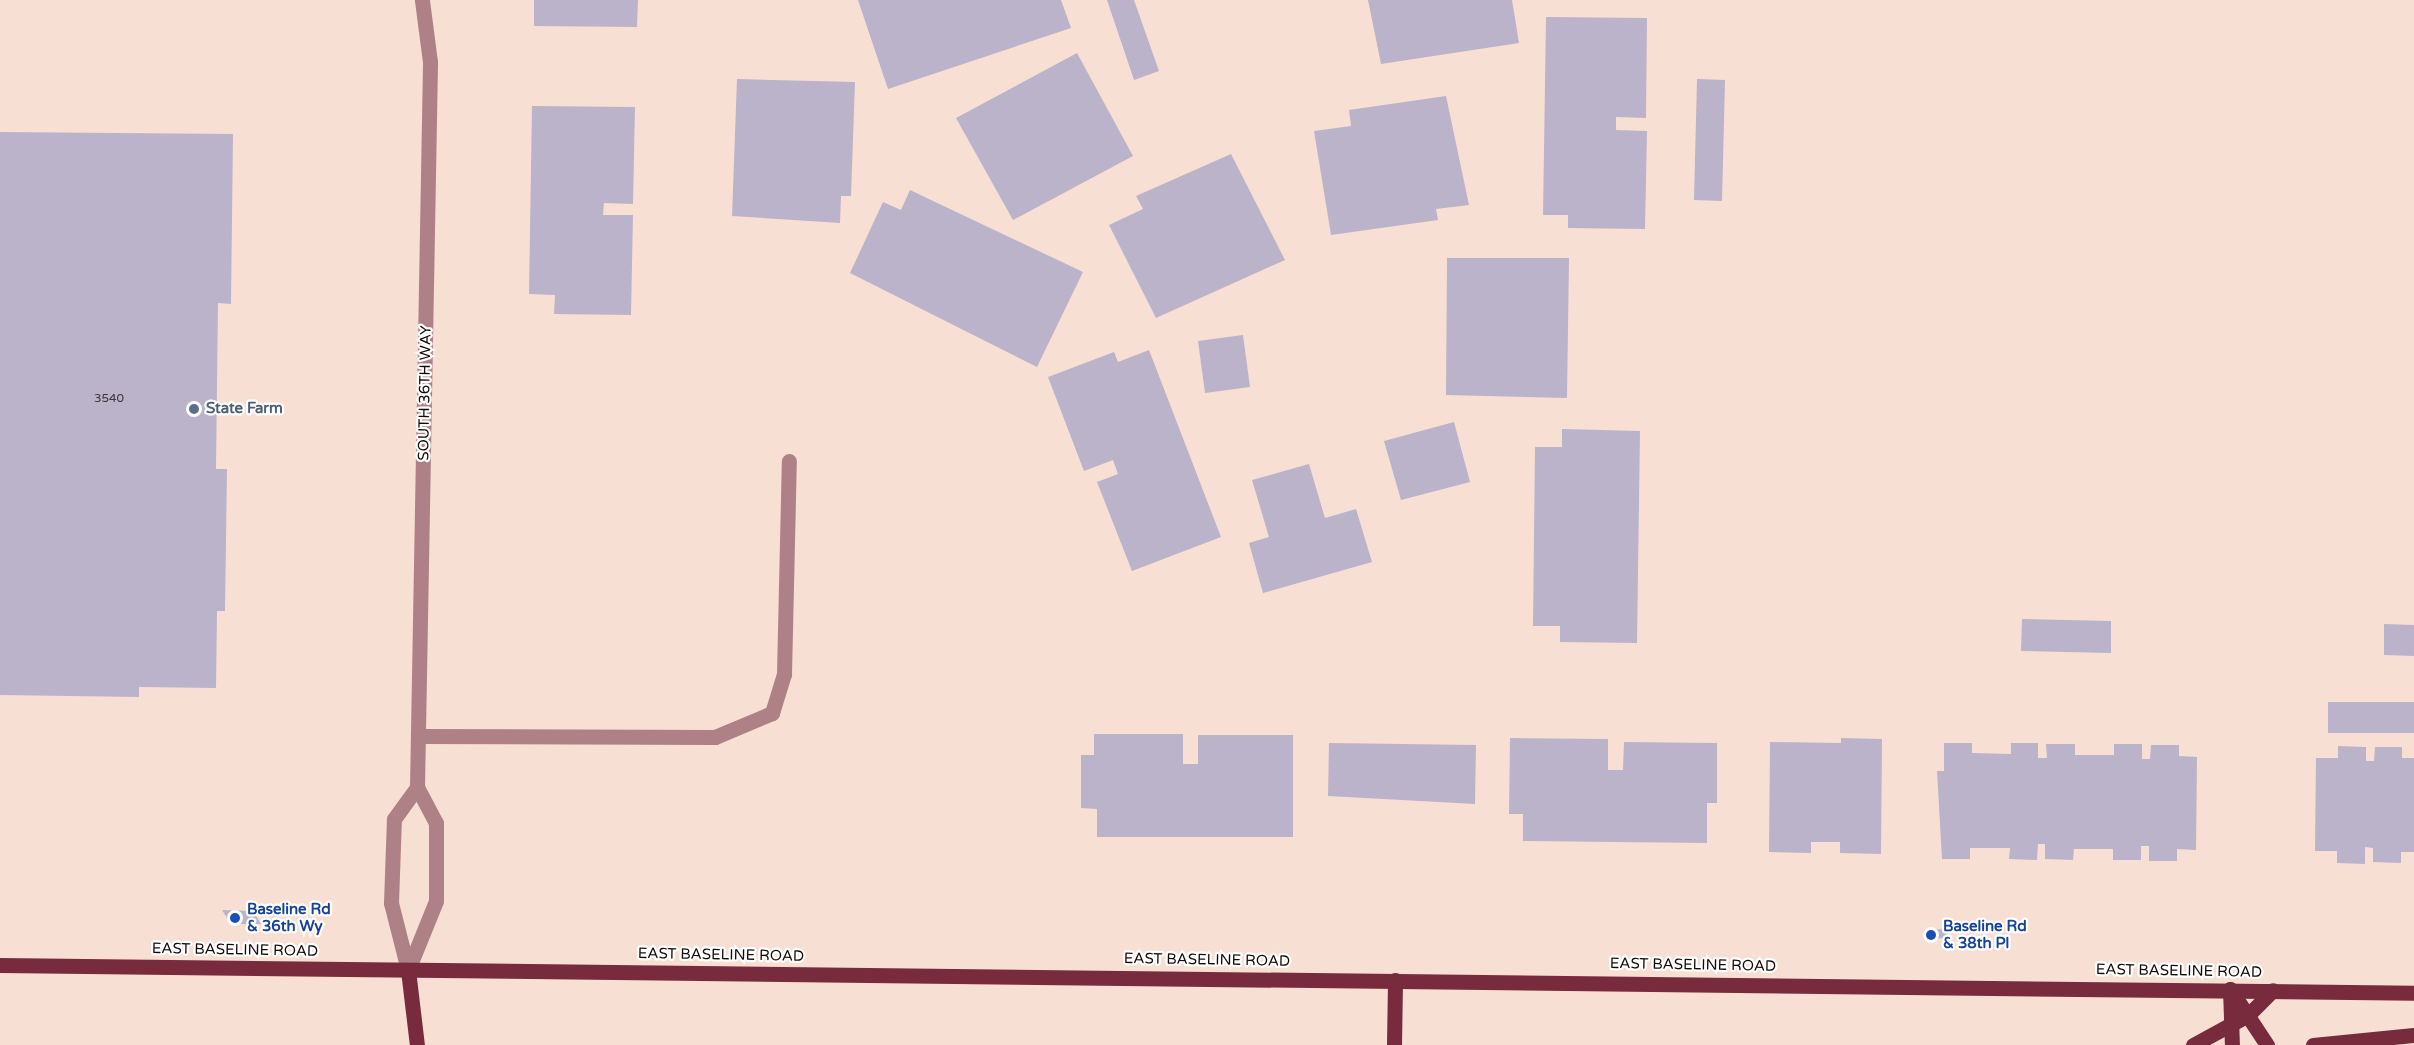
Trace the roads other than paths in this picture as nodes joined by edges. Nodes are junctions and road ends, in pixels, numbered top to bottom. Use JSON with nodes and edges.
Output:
{"nodes":[{"id":1,"x":422,"y":0,"type":"edge"},
{"id":2,"x":789,"y":461,"type":"dead end"},
{"id":3,"x":419,"y":736,"type":"junction"},
{"id":4,"x":417,"y":787,"type":"junction"},
{"id":5,"x":0,"y":966,"type":"edge"},
{"id":6,"x":408,"y":970,"type":"junction"},
{"id":7,"x":1395,"y":980,"type":"junction"},
{"id":8,"x":2230,"y":989,"type":"junction"},
{"id":9,"x":2273,"y":990,"type":"junction"},
{"id":10,"x":2414,"y":993,"type":"edge"},
{"id":11,"x":2248,"y":1015,"type":"junction"},
{"id":12,"x":2230,"y":1028,"type":"junction"},
{"id":13,"x":2414,"y":1035,"type":"edge"},
{"id":14,"x":417,"y":1045,"type":"edge"},
{"id":15,"x":1394,"y":1045,"type":"edge"},
{"id":16,"x":2193,"y":1045,"type":"edge"},
{"id":17,"x":2232,"y":1045,"type":"edge"},
{"id":18,"x":2267,"y":1045,"type":"edge"},
{"id":19,"x":2313,"y":1045,"type":"edge"}],
"edges":[{"from":1,"to":3,"type":"street","name":"SOUTH 36TH WAY"},
{"from":2,"to":3,"type":"street"},
{"from":3,"to":4,"type":"street","name":"SOUTH 36TH WAY"},
{"from":4,"to":6,"type":"street"},
{"from":4,"to":6,"type":"street"},
{"from":5,"to":6,"type":"main road","name":"EAST BASELINE ROAD"},
{"from":6,"to":7,"type":"main road","name":"EAST BASELINE ROAD"},
{"from":6,"to":14,"type":"main road"},
{"from":7,"to":8,"type":"main road","name":"EAST BASELINE ROAD"},
{"from":7,"to":15,"type":"main road"},
{"from":8,"to":9,"type":"main road","name":"EAST BASELINE ROAD"},
{"from":8,"to":11,"type":"main road"},
{"from":8,"to":12,"type":"main road"},
{"from":9,"to":10,"type":"main road","name":"EAST BASELINE ROAD"},
{"from":9,"to":11,"type":"main road"},
{"from":11,"to":12,"type":"main road"},
{"from":11,"to":18,"type":"main road"},
{"from":12,"to":16,"type":"main road"},
{"from":12,"to":17,"type":"main road"},
{"from":13,"to":19,"type":"main road"}]}
